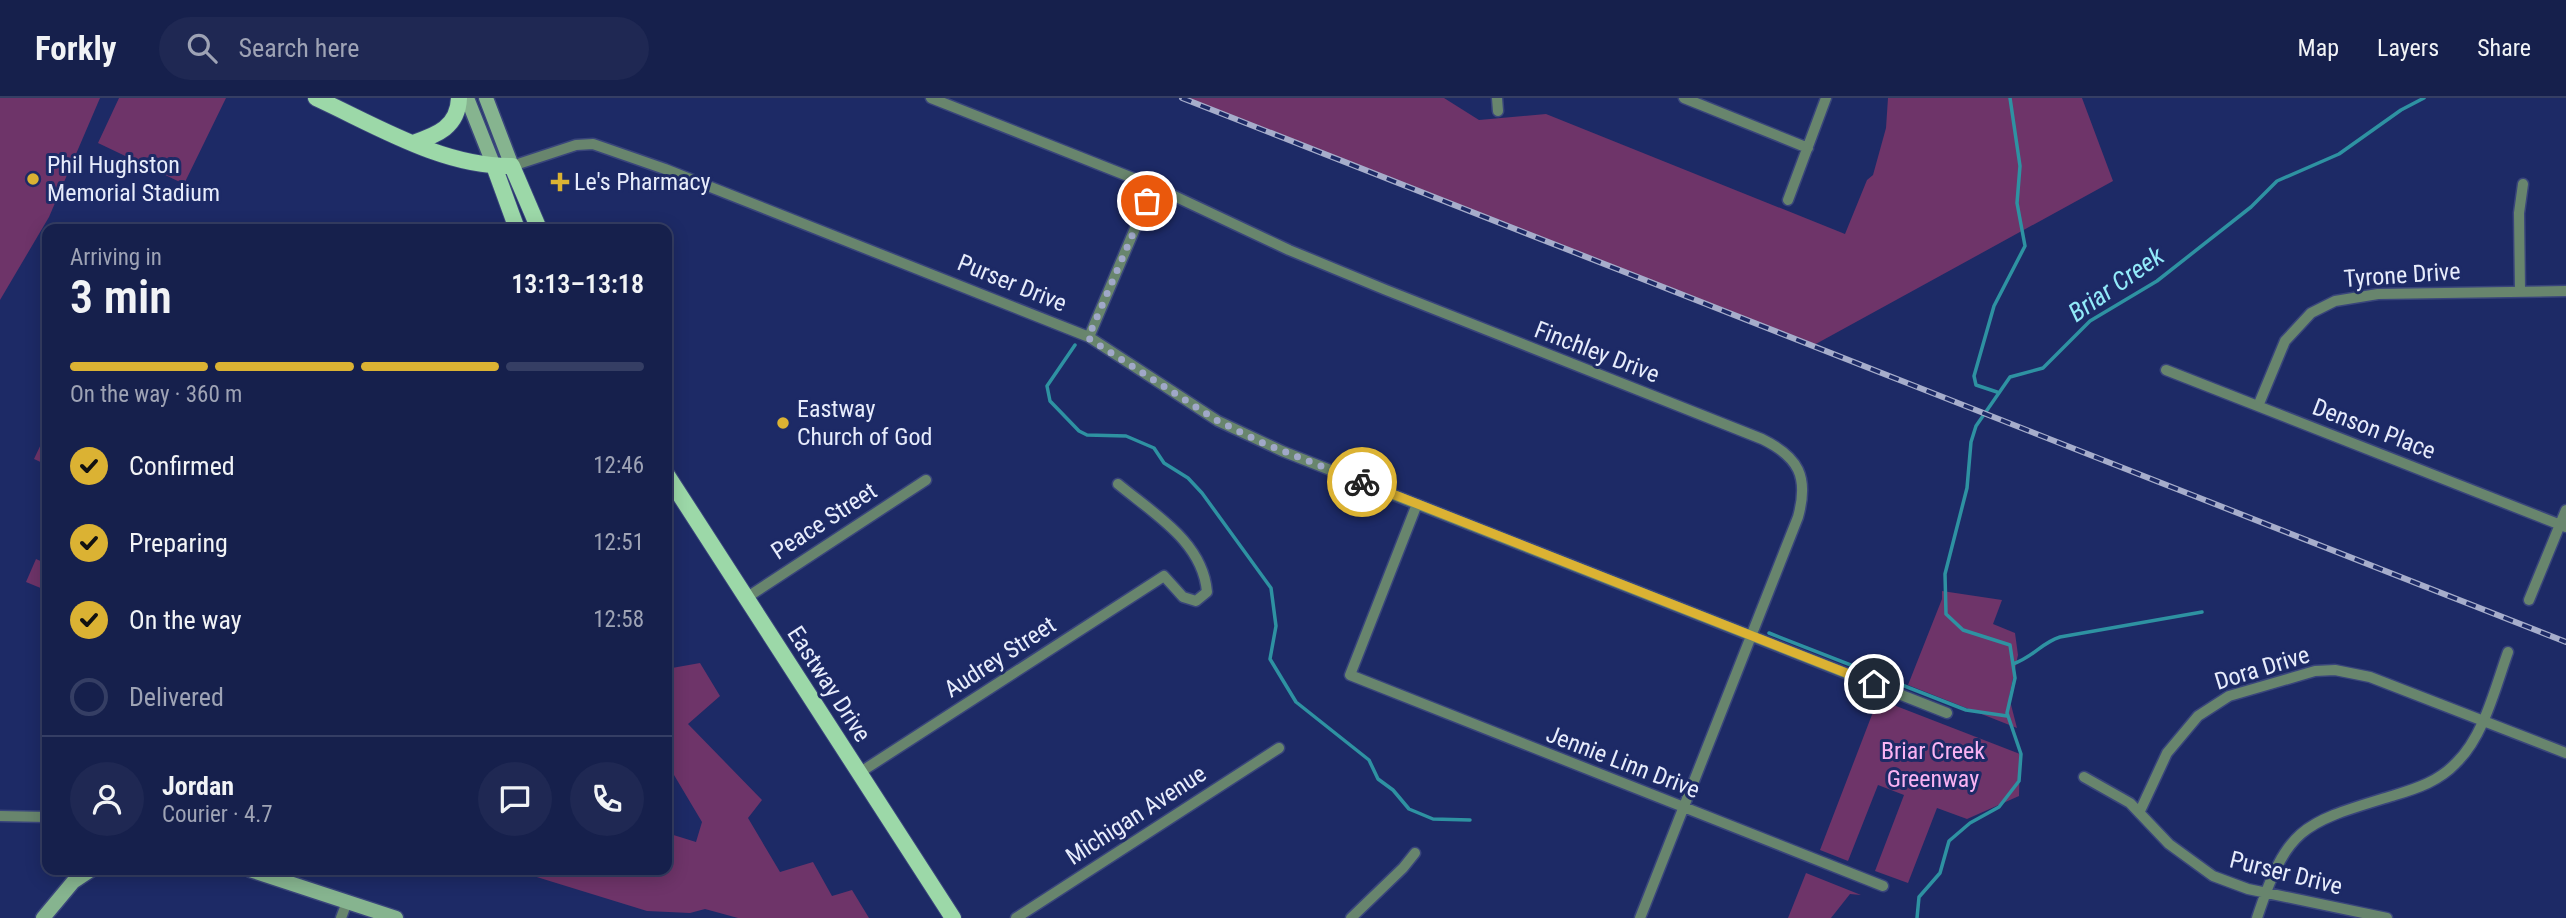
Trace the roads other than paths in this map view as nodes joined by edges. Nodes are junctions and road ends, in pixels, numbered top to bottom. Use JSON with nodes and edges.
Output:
{"nodes":[{"id":1,"x":316,"y":98,"type":"edge"},
{"id":2,"x":459,"y":98,"type":"edge"},
{"id":3,"x":467,"y":98,"type":"edge"},
{"id":4,"x":486,"y":98,"type":"edge"},
{"id":5,"x":930,"y":98,"type":"edge"},
{"id":6,"x":1497,"y":98,"type":"edge"},
{"id":7,"x":1684,"y":98,"type":"edge"},
{"id":8,"x":1826,"y":98,"type":"edge"},
{"id":9,"x":1498,"y":111,"type":"dead end"},
{"id":10,"x":413,"y":143,"type":"junction"},
{"id":11,"x":1808,"y":148,"type":"junction"},
{"id":12,"x":494,"y":166,"type":"junction"},
{"id":13,"x":512,"y":166,"type":"junction"},
{"id":14,"x":2524,"y":184,"type":"dead end"},
{"id":15,"x":1153,"y":186,"type":"junction"},
{"id":16,"x":1788,"y":200,"type":"dead end"},
{"id":17,"x":515,"y":224,"type":"edge"},
{"id":18,"x":537,"y":224,"type":"edge"},
{"id":19,"x":2520,"y":290,"type":"junction"},
{"id":20,"x":2566,"y":291,"type":"edge"},
{"id":21,"x":1088,"y":338,"type":"junction"},
{"id":22,"x":2166,"y":370,"type":"dead end"},
{"id":23,"x":2258,"y":406,"type":"junction"},
{"id":24,"x":926,"y":480,"type":"dead end"},
{"id":25,"x":672,"y":483,"type":"edge"},
{"id":26,"x":1118,"y":484,"type":"dead end"},
{"id":27,"x":1417,"y":503,"type":"junction"},
{"id":28,"x":2566,"y":510,"type":"edge"},
{"id":29,"x":2563,"y":526,"type":"edge"},
{"id":30,"x":746,"y":598,"type":"junction"},
{"id":31,"x":2529,"y":600,"type":"dead end"},
{"id":32,"x":1753,"y":635,"type":"junction"},
{"id":33,"x":2508,"y":652,"type":"dead end"},
{"id":34,"x":1947,"y":713,"type":"dead end"},
{"id":35,"x":2481,"y":720,"type":"junction"},
{"id":36,"x":1279,"y":748,"type":"dead end"},
{"id":37,"x":2566,"y":753,"type":"edge"},
{"id":38,"x":859,"y":773,"type":"junction"},
{"id":39,"x":2084,"y":777,"type":"dead end"},
{"id":40,"x":1684,"y":809,"type":"junction"},
{"id":41,"x":2140,"y":811,"type":"junction"},
{"id":42,"x":0,"y":816,"type":"edge"},
{"id":43,"x":42,"y":817,"type":"edge"},
{"id":44,"x":1415,"y":853,"type":"dead end"},
{"id":45,"x":84,"y":875,"type":"edge"},
{"id":46,"x":265,"y":875,"type":"edge"},
{"id":47,"x":1883,"y":886,"type":"dead end"},
{"id":48,"x":2265,"y":892,"type":"junction"},
{"id":49,"x":347,"y":902,"type":"junction"},
{"id":50,"x":43,"y":918,"type":"edge"},
{"id":51,"x":341,"y":918,"type":"edge"},
{"id":52,"x":397,"y":918,"type":"edge"},
{"id":53,"x":953,"y":918,"type":"edge"},
{"id":54,"x":1016,"y":918,"type":"edge"},
{"id":55,"x":1351,"y":918,"type":"edge"},
{"id":56,"x":1640,"y":918,"type":"edge"},
{"id":57,"x":2257,"y":918,"type":"edge"},
{"id":58,"x":2387,"y":918,"type":"edge"}],
"edges":[{"from":1,"to":10,"type":"main road"},
{"from":2,"to":10,"type":"main road"},
{"from":3,"to":12,"type":"street"},
{"from":4,"to":13,"type":"street"},
{"from":5,"to":15,"type":"street","name":"Finchley Drive"},
{"from":6,"to":9,"type":"street"},
{"from":7,"to":11,"type":"street"},
{"from":8,"to":11,"type":"street"},
{"from":10,"to":12,"type":"main road"},
{"from":11,"to":16,"type":"street"},
{"from":12,"to":13,"type":"main road"},
{"from":12,"to":17,"type":"main road"},
{"from":13,"to":18,"type":"main road"},
{"from":13,"to":21,"type":"street","name":"Purser Drive"},
{"from":14,"to":19,"type":"street"},
{"from":15,"to":21,"type":"street"},
{"from":15,"to":32,"type":"street","name":"Finchley Drive"},
{"from":19,"to":20,"type":"street","name":"Tyrone Drive"},
{"from":19,"to":23,"type":"street","name":"Tyrone Drive"},
{"from":21,"to":27,"type":"street","name":"Purser Drive"},
{"from":22,"to":23,"type":"street","name":"Denson Place"},
{"from":23,"to":29,"type":"street","name":"Denson Place"},
{"from":24,"to":30,"type":"street","name":"Peace Street"},
{"from":25,"to":30,"type":"main road","name":"Eastway Drive"},
{"from":26,"to":38,"type":"street","name":"Audrey Street"},
{"from":27,"to":32,"type":"street","name":"Purser Drive"},
{"from":27,"to":40,"type":"street","name":"Jennie Linn Drive"},
{"from":28,"to":29,"type":"street"},
{"from":29,"to":31,"type":"street"},
{"from":30,"to":38,"type":"main road","name":"Eastway Drive"},
{"from":32,"to":34,"type":"street","name":"Purser Drive"},
{"from":32,"to":40,"type":"street","name":"Finchley Drive"},
{"from":33,"to":35,"type":"street"},
{"from":35,"to":37,"type":"street","name":"Dora Drive"},
{"from":35,"to":41,"type":"street","name":"Dora Drive"},
{"from":35,"to":48,"type":"street"},
{"from":36,"to":54,"type":"street","name":"Michigan Avenue"},
{"from":38,"to":53,"type":"main road","name":"Eastway Drive"},
{"from":39,"to":41,"type":"street","name":"Purser Drive"},
{"from":40,"to":47,"type":"street","name":"Jennie Linn Drive"},
{"from":40,"to":56,"type":"street","name":"Finchley Drive"},
{"from":41,"to":48,"type":"street","name":"Purser Drive"},
{"from":42,"to":43,"type":"street"},
{"from":44,"to":55,"type":"street"},
{"from":45,"to":50,"type":"street"},
{"from":46,"to":49,"type":"street"},
{"from":48,"to":57,"type":"street"},
{"from":48,"to":58,"type":"street","name":"Purser Drive"},
{"from":49,"to":51,"type":"street"},
{"from":49,"to":52,"type":"street"}]}
